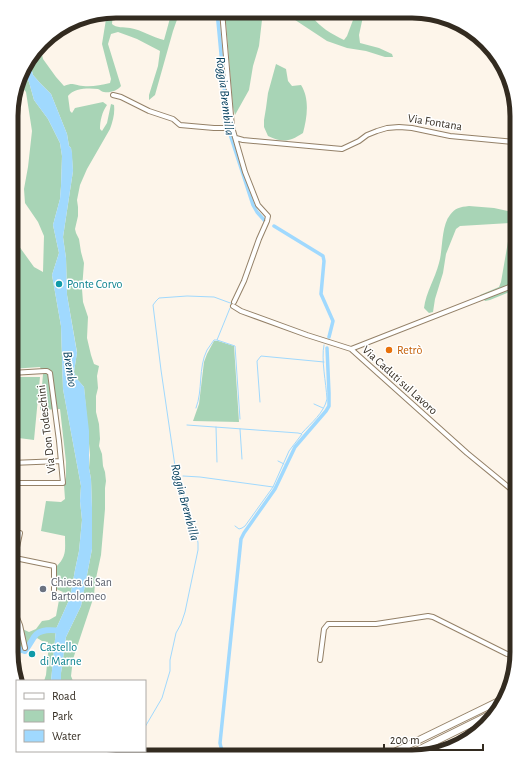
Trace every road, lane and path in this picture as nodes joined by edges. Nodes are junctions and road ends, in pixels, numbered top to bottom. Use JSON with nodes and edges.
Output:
{"nodes":[{"id":1,"x":223,"y":18,"type":"edge"},
{"id":2,"x":112,"y":95,"type":"dead end"},
{"id":3,"x":232,"y":127,"type":"junction"},
{"id":4,"x":236,"y":138,"type":"junction"},
{"id":5,"x":510,"y":142,"type":"edge"},
{"id":6,"x":510,"y":287,"type":"edge"},
{"id":7,"x":351,"y":349,"type":"junction"},
{"id":8,"x":18,"y":373,"type":"edge"},
{"id":9,"x":61,"y":462,"type":"junction"},
{"id":10,"x":18,"y":463,"type":"edge"},
{"id":11,"x":18,"y":483,"type":"edge"},
{"id":12,"x":510,"y":488,"type":"edge"},
{"id":13,"x":20,"y":533,"type":"dead end"},
{"id":14,"x":18,"y":542,"type":"edge"},
{"id":15,"x":18,"y":559,"type":"edge"},
{"id":16,"x":54,"y":592,"type":"dead end"},
{"id":17,"x":18,"y":620,"type":"edge"},
{"id":18,"x":25,"y":648,"type":"dead end"},
{"id":19,"x":507,"y":654,"type":"junction"},
{"id":20,"x":510,"y":655,"type":"edge"},
{"id":21,"x":510,"y":657,"type":"edge"},
{"id":22,"x":320,"y":660,"type":"dead end"},
{"id":23,"x":495,"y":703,"type":"edge"},
{"id":24,"x":485,"y":717,"type":"edge"},
{"id":25,"x":398,"y":750,"type":"edge"},
{"id":26,"x":418,"y":750,"type":"edge"}],
"edges":[{"from":1,"to":3,"type":"street"},
{"from":2,"to":3,"type":"street"},
{"from":3,"to":4,"type":"street"},
{"from":4,"to":5,"type":"street","name":"Via Fontana"},
{"from":4,"to":7,"type":"street"},
{"from":6,"to":7,"type":"street","name":"Via Caduti sul Lavoro"},
{"from":7,"to":12,"type":"street","name":"Via Caduti sul Lavoro"},
{"from":8,"to":9,"type":"street","name":"Via Don Todeschini"},
{"from":9,"to":10,"type":"street"},
{"from":9,"to":11,"type":"street","name":"Via Don Todeschini"},
{"from":13,"to":14,"type":"street"},
{"from":15,"to":16,"type":"street"},
{"from":17,"to":18,"type":"street"},
{"from":19,"to":20,"type":"street"},
{"from":19,"to":21,"type":"street"},
{"from":19,"to":22,"type":"street"},
{"from":23,"to":25,"type":"highway"},
{"from":24,"to":26,"type":"highway"}]}
